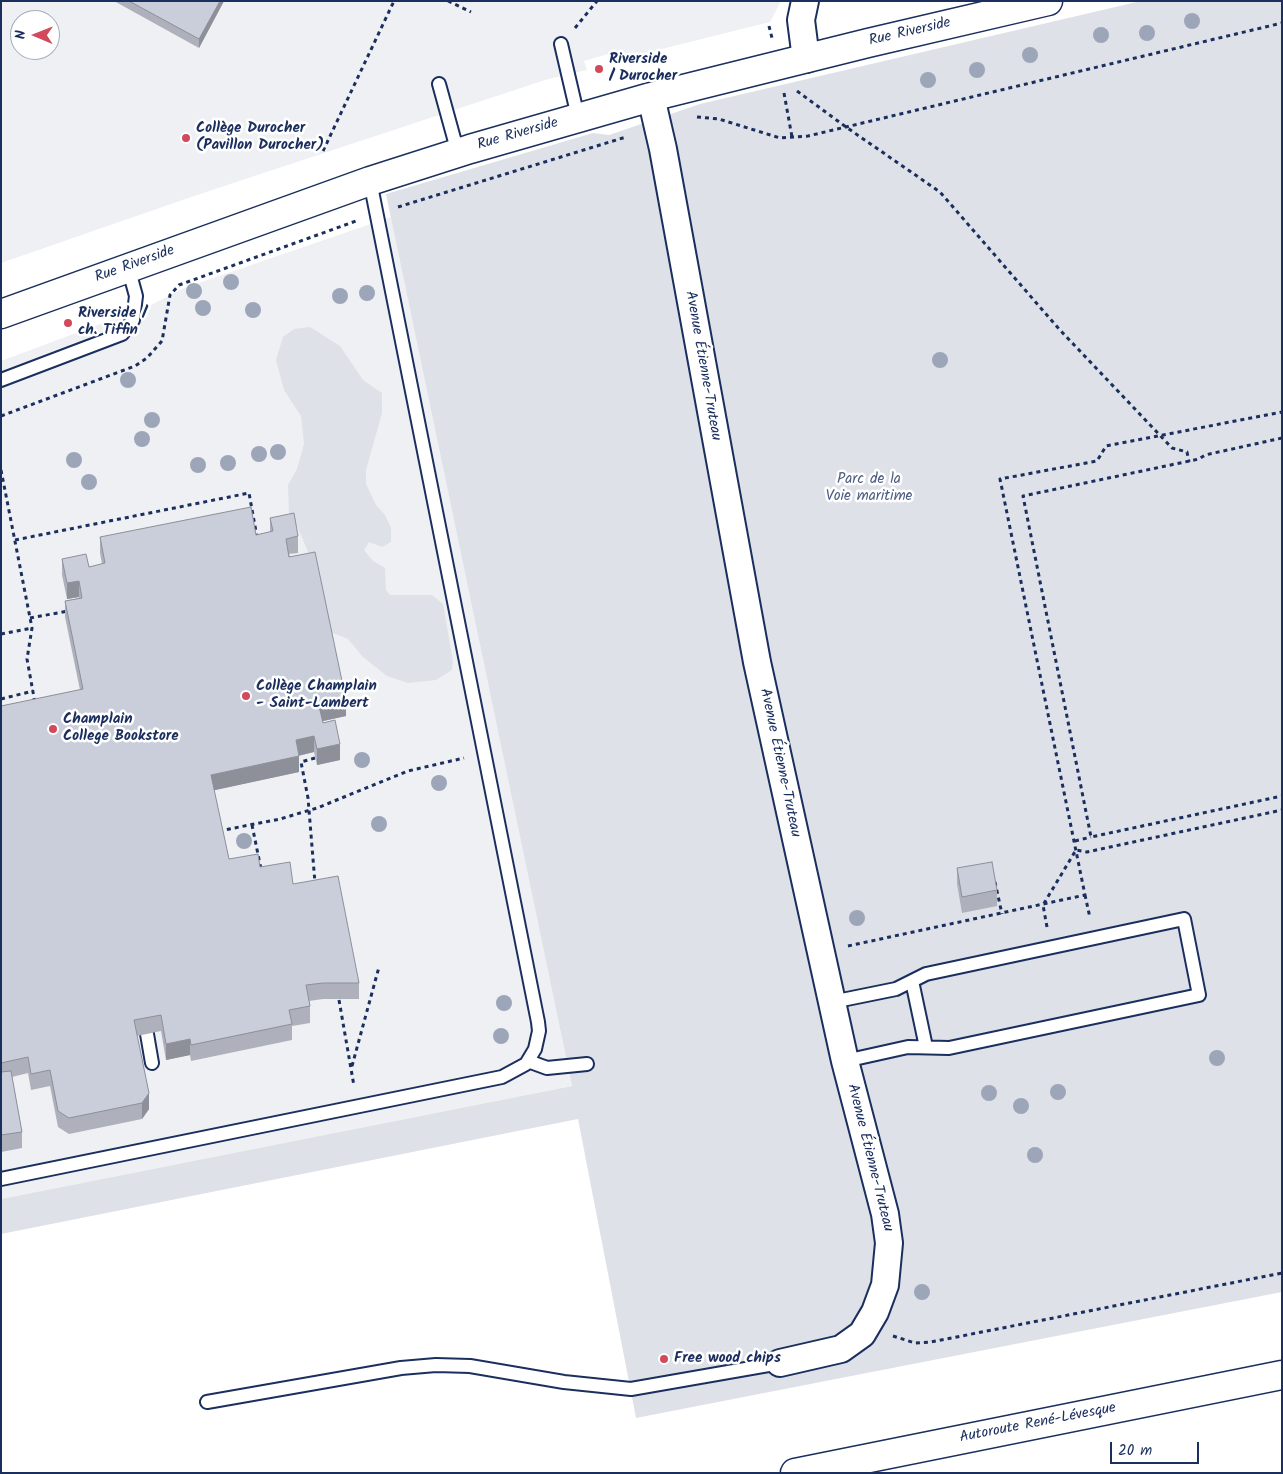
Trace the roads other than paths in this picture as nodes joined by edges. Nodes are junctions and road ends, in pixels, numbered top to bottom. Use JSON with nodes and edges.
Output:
{"nodes":[{"id":1,"x":805,"y":1,"type":"edge"},
{"id":2,"x":1048,"y":1,"type":"edge"},
{"id":3,"x":561,"y":44,"type":"road end"},
{"id":4,"x":806,"y":58,"type":"junction"},
{"id":5,"x":439,"y":84,"type":"dead end"},
{"id":6,"x":651,"y":97,"type":"junction"},
{"id":7,"x":578,"y":117,"type":"junction"},
{"id":8,"x":458,"y":153,"type":"junction"},
{"id":9,"x":370,"y":181,"type":"junction"},
{"id":10,"x":128,"y":267,"type":"junction"},
{"id":11,"x":1,"y":314,"type":"edge"},
{"id":12,"x":1,"y":380,"type":"edge"},
{"id":13,"x":912,"y":981,"type":"junction"},
{"id":14,"x":832,"y":1002,"type":"junction"},
{"id":15,"x":147,"y":1034,"type":"edge"},
{"id":16,"x":926,"y":1047,"type":"junction"},
{"id":17,"x":528,"y":1061,"type":"junction"},
{"id":18,"x":845,"y":1061,"type":"junction"},
{"id":19,"x":152,"y":1063,"type":"dead end"},
{"id":20,"x":587,"y":1064,"type":"dead end"},
{"id":21,"x":1,"y":1179,"type":"edge"},
{"id":22,"x":780,"y":1363,"type":"joint"},
{"id":23,"x":1282,"y":1375,"type":"edge"},
{"id":24,"x":208,"y":1402,"type":"dead end"},
{"id":25,"x":795,"y":1473,"type":"edge"}],
"edges":[{"from":1,"to":4,"type":"street"},
{"from":2,"to":4,"type":"main road","name":"Rue Riverside"},
{"from":3,"to":7,"type":"lane"},
{"from":4,"to":6,"type":"main road","name":"Rue Riverside"},
{"from":5,"to":8,"type":"lane"},
{"from":6,"to":7,"type":"main road","name":"Rue Riverside"},
{"from":6,"to":14,"type":"street","name":"Avenue Étienne-Truteau"},
{"from":7,"to":8,"type":"main road","name":"Rue Riverside"},
{"from":8,"to":9,"type":"main road","name":"Rue Riverside"},
{"from":9,"to":10,"type":"main road","name":"Rue Riverside"},
{"from":9,"to":17,"type":"lane"},
{"from":10,"to":11,"type":"main road","name":"Rue Riverside"},
{"from":10,"to":12,"type":"lane"},
{"from":13,"to":14,"type":"lane"},
{"from":13,"to":16,"type":"lane"},
{"from":13,"to":16,"type":"lane"},
{"from":14,"to":18,"type":"street","name":"Avenue Étienne-Truteau"},
{"from":15,"to":19,"type":"lane"},
{"from":16,"to":18,"type":"lane"},
{"from":17,"to":20,"type":"lane"},
{"from":17,"to":21,"type":"lane"},
{"from":18,"to":22,"type":"street","name":"Avenue Étienne-Truteau"},
{"from":22,"to":24,"type":"lane"},
{"from":23,"to":25,"type":"main road","name":"Autoroute René-Lévesque"}]}
